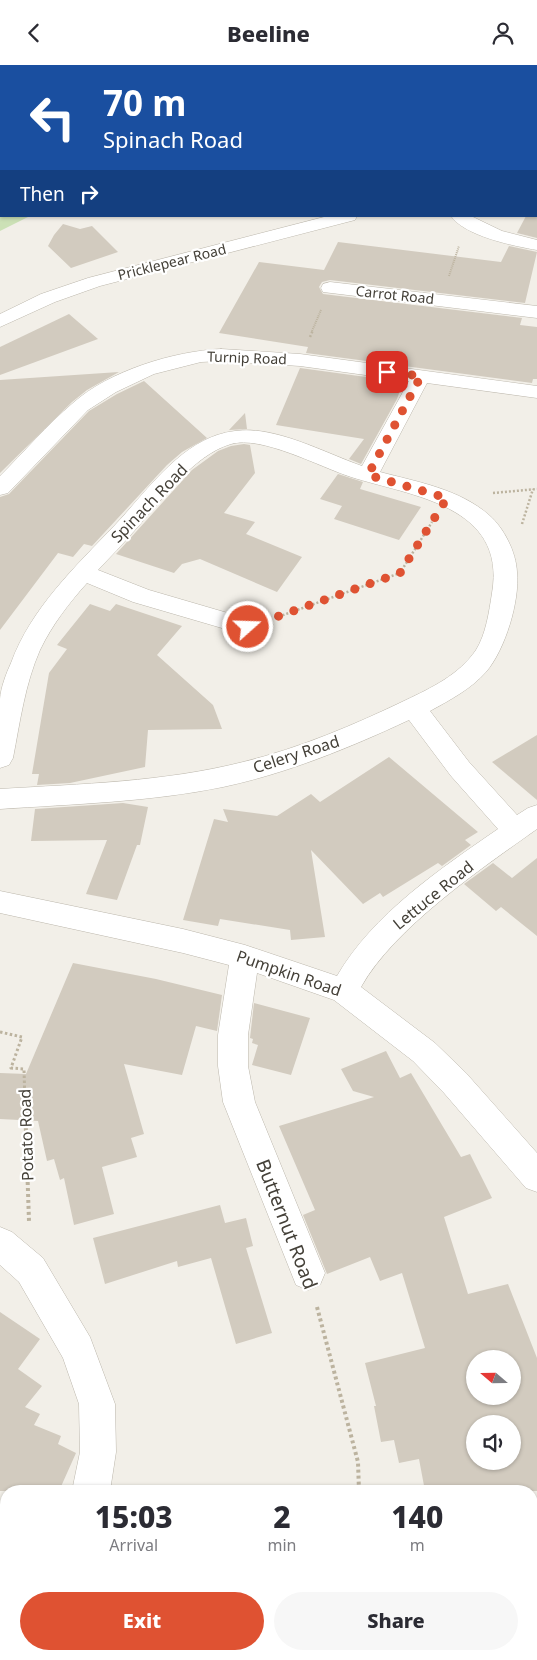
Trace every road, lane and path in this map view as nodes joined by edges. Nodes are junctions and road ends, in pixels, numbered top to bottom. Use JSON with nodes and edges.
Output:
{"nodes":[{"id":1,"x":345,"y":217,"type":"edge"},
{"id":2,"x":462,"y":219,"type":"edge"},
{"id":3,"x":537,"y":245,"type":"edge"},
{"id":4,"x":330,"y":288,"type":"joint"},
{"id":5,"x":442,"y":300,"type":"junction"},
{"id":6,"x":537,"y":312,"type":"edge"},
{"id":7,"x":0,"y":321,"type":"edge"},
{"id":8,"x":300,"y":360,"type":"junction"},
{"id":9,"x":421,"y":376,"type":"junction"},
{"id":10,"x":537,"y":392,"type":"edge"},
{"id":11,"x":368,"y":475,"type":"junction"},
{"id":12,"x":0,"y":488,"type":"edge"},
{"id":13,"x":447,"y":498,"type":"junction"},
{"id":14,"x":83,"y":573,"type":"junction"},
{"id":15,"x":506,"y":574,"type":"joint"},
{"id":16,"x":248,"y":627,"type":"joint"},
{"id":17,"x":413,"y":707,"type":"junction"},
{"id":18,"x":0,"y":758,"type":"edge"},
{"id":19,"x":0,"y":799,"type":"edge"},
{"id":20,"x":526,"y":823,"type":"edge"},
{"id":21,"x":0,"y":903,"type":"edge"},
{"id":22,"x":245,"y":957,"type":"junction"},
{"id":23,"x":344,"y":991,"type":"junction"},
{"id":24,"x":0,"y":1032,"type":"edge"},
{"id":25,"x":537,"y":1177,"type":"edge"},
{"id":26,"x":0,"y":1243,"type":"edge"},
{"id":27,"x":31,"y":1270,"type":"junction"},
{"id":28,"x":308,"y":1273,"type":"joint"},
{"id":29,"x":93,"y":1485,"type":"edge"},
{"id":30,"x":359,"y":1485,"type":"edge"}],
"edges":[{"from":1,"to":7,"type":"street","name":"Pricklepear Road"},
{"from":2,"to":3,"type":"street"},
{"from":2,"to":5,"type":"path"},
{"from":4,"to":5,"type":"street","name":"Carrot Road"},
{"from":4,"to":8,"type":"path"},
{"from":5,"to":6,"type":"street","name":"Carrot Road"},
{"from":8,"to":9,"type":"street","name":"Turnip Road"},
{"from":8,"to":12,"type":"street","name":"Turnip Road"},
{"from":9,"to":10,"type":"street","name":"Turnip Road"},
{"from":9,"to":11,"type":"street"},
{"from":11,"to":13,"type":"street","name":"Spinach Road"},
{"from":11,"to":14,"type":"street","name":"Spinach Road"},
{"from":13,"to":15,"type":"street","name":"Spinach Road"},
{"from":13,"to":16,"type":"path"},
{"from":14,"to":16,"type":"street"},
{"from":14,"to":18,"type":"street","name":"Spinach Road"},
{"from":15,"to":17,"type":"street","name":"Celery Road"},
{"from":17,"to":19,"type":"street","name":"Celery Road"},
{"from":17,"to":20,"type":"street"},
{"from":20,"to":23,"type":"street","name":"Lettuce Road"},
{"from":21,"to":22,"type":"street","name":"Pumpkin Road"},
{"from":22,"to":23,"type":"street","name":"Pumpkin Road"},
{"from":22,"to":28,"type":"street","name":"Butternut Road"},
{"from":23,"to":25,"type":"street","name":"Pumpkin Road"},
{"from":24,"to":27,"type":"path","name":"Potato Road"},
{"from":26,"to":27,"type":"street"},
{"from":27,"to":29,"type":"street"},
{"from":28,"to":30,"type":"path","name":"Butternut Road"}]}
